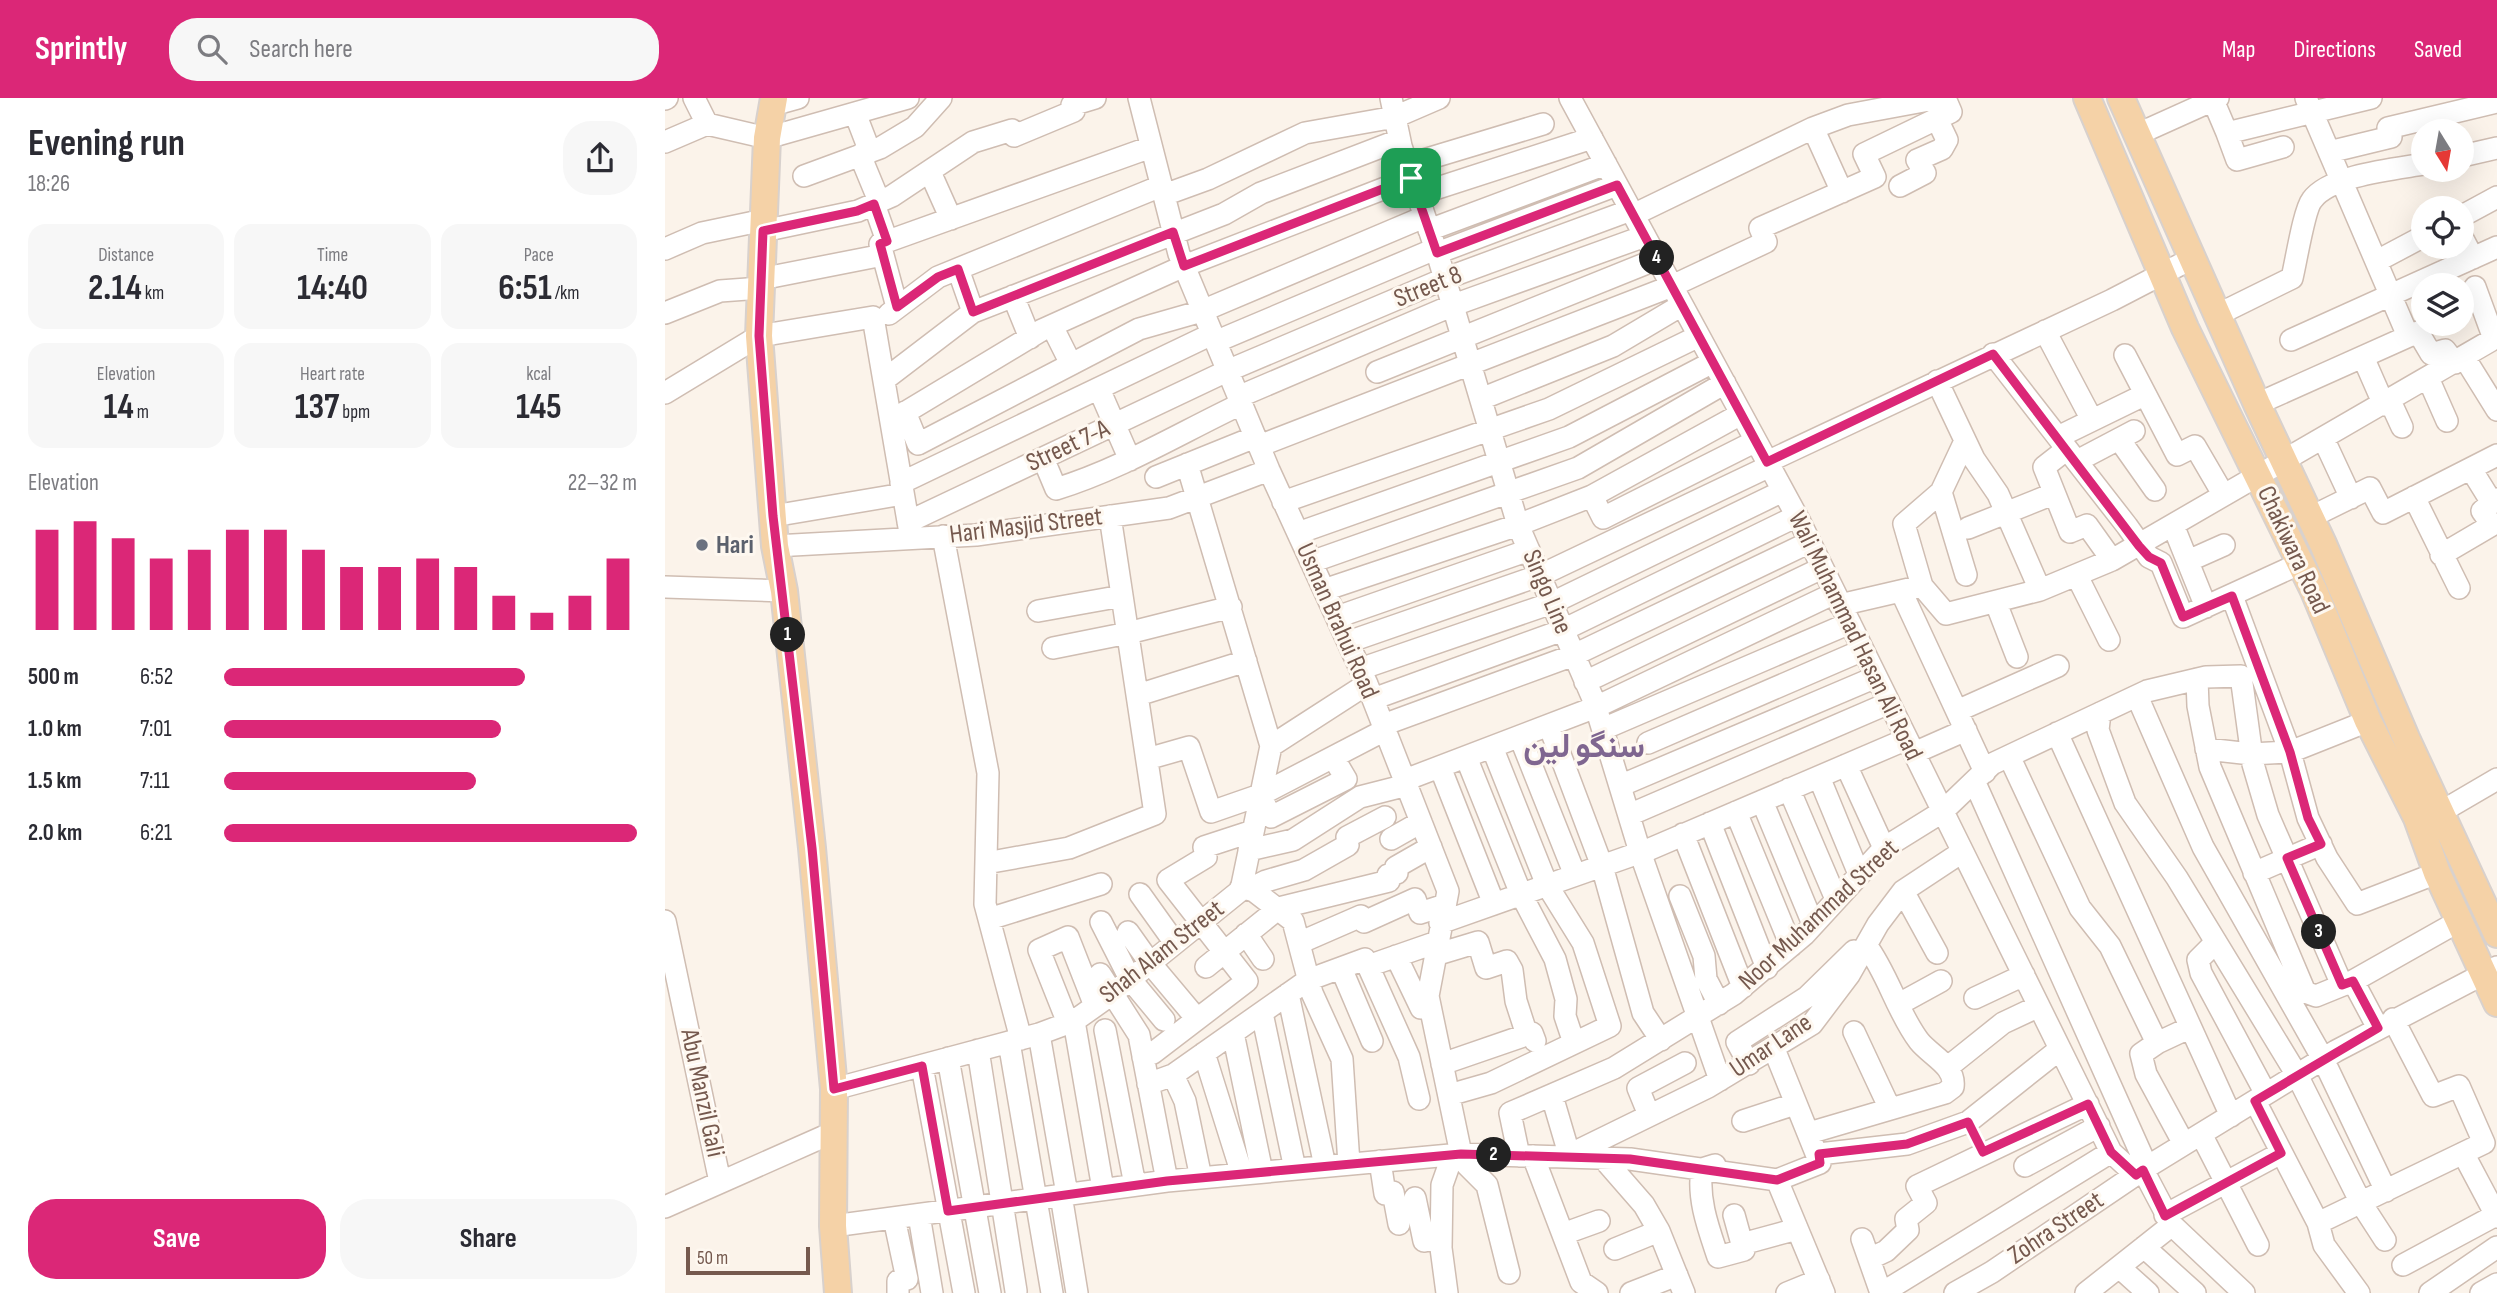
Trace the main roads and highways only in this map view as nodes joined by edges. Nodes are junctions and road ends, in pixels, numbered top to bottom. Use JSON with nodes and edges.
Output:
{"nodes":[{"id":1,"x":2087,"y":98,"type":"edge"},
{"id":2,"x":2120,"y":98,"type":"edge"},
{"id":3,"x":782,"y":100,"type":"edge"},
{"id":4,"x":2430,"y":819,"type":"junction"},
{"id":5,"x":2497,"y":934,"type":"edge"},
{"id":6,"x":2491,"y":971,"type":"edge"},
{"id":7,"x":2497,"y":1003,"type":"edge"},
{"id":8,"x":838,"y":1293,"type":"edge"}],
"edges":[{"from":1,"to":4,"type":"main road","name":"Chakiwara Road"},
{"from":2,"to":4,"type":"main road","name":"Chakiwara Road"},
{"from":3,"to":8,"type":"main road"},
{"from":4,"to":5,"type":"main road","name":"Chakiwara Road"},
{"from":4,"to":6,"type":"main road","name":"Chakiwara Road"},
{"from":6,"to":7,"type":"main road","name":"Chakiwara Road"}]}
